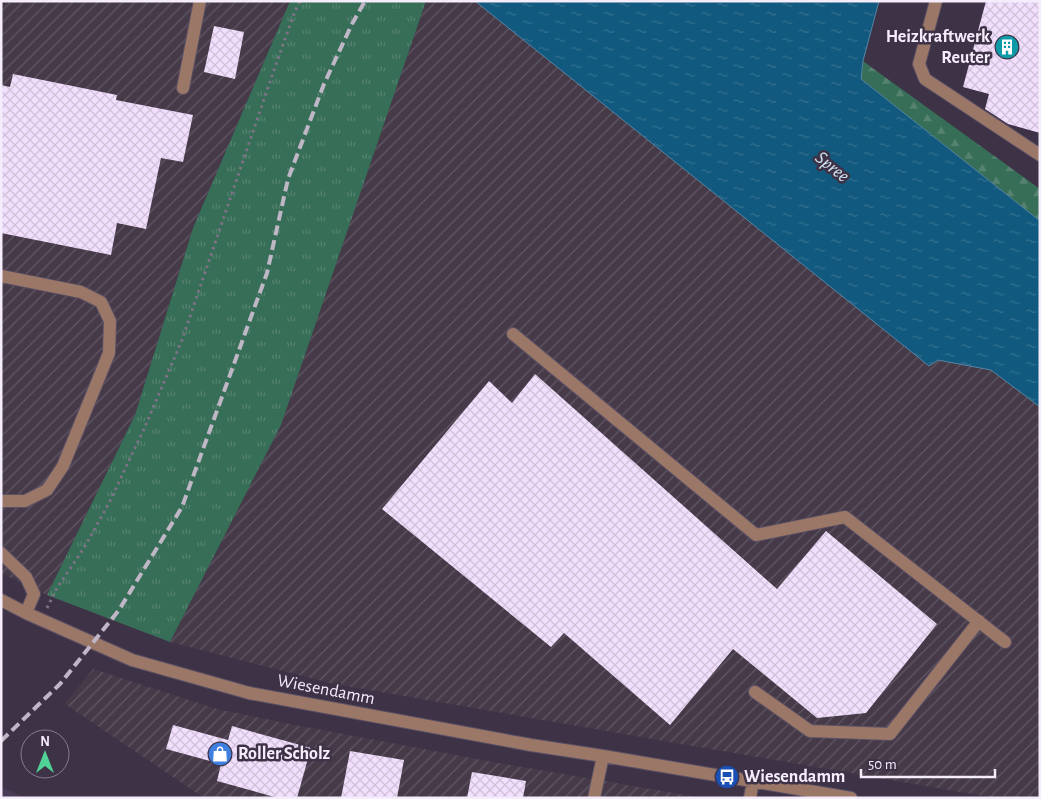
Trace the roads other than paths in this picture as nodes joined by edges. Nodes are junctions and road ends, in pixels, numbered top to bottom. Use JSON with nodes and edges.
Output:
{"nodes":[{"id":1,"x":200,"y":1,"type":"edge"},
{"id":2,"x":936,"y":1,"type":"edge"},
{"id":3,"x":183,"y":88,"type":"dead end"},
{"id":4,"x":1040,"y":156,"type":"edge"},
{"id":5,"x":1,"y":276,"type":"edge"},
{"id":6,"x":513,"y":334,"type":"dead end"},
{"id":7,"x":1,"y":501,"type":"edge"},
{"id":8,"x":1,"y":552,"type":"edge"},
{"id":9,"x":1,"y":600,"type":"edge"},
{"id":10,"x":26,"y":613,"type":"junction"},
{"id":11,"x":978,"y":621,"type":"junction"},
{"id":12,"x":1005,"y":642,"type":"dead end"},
{"id":13,"x":755,"y":692,"type":"dead end"},
{"id":14,"x":603,"y":756,"type":"junction"},
{"id":15,"x":753,"y":781,"type":"junction"},
{"id":16,"x":811,"y":794,"type":"edge"},
{"id":17,"x":594,"y":798,"type":"edge"},
{"id":18,"x":750,"y":798,"type":"edge"},
{"id":19,"x":850,"y":798,"type":"edge"}],
"edges":[{"from":1,"to":3,"type":"street"},
{"from":2,"to":4,"type":"street"},
{"from":5,"to":7,"type":"street"},
{"from":6,"to":11,"type":"street"},
{"from":8,"to":10,"type":"street"},
{"from":9,"to":10,"type":"street","name":"Wiesendamm"},
{"from":10,"to":14,"type":"street","name":"Wiesendamm"},
{"from":11,"to":12,"type":"street"},
{"from":11,"to":13,"type":"street"},
{"from":14,"to":15,"type":"street","name":"Wiesendamm"},
{"from":14,"to":17,"type":"street"},
{"from":15,"to":16,"type":"street","name":"Wiesendamm"},
{"from":15,"to":18,"type":"street"},
{"from":16,"to":19,"type":"street","name":"Wiesendamm"}]}
